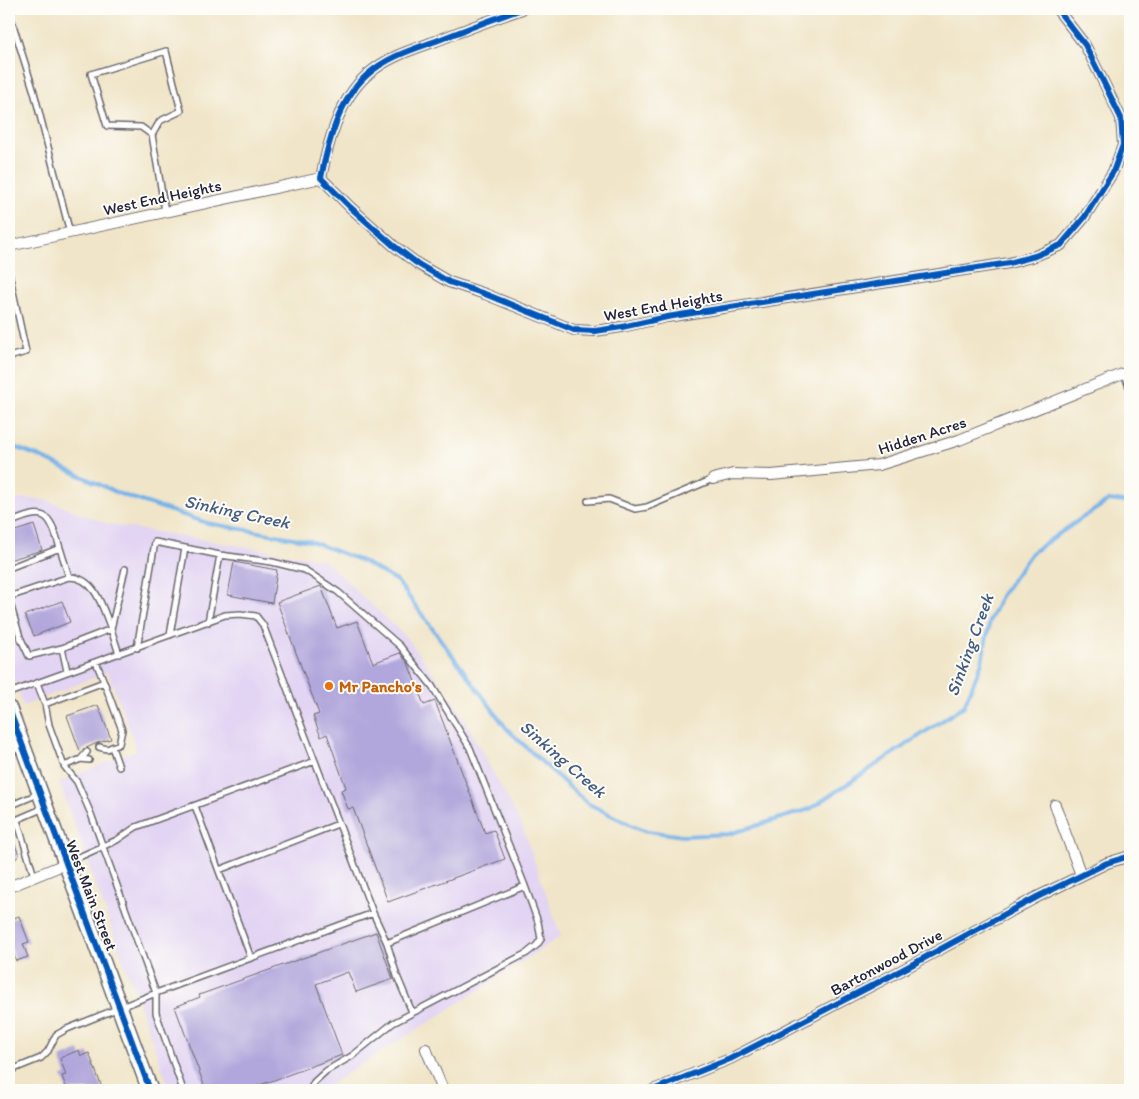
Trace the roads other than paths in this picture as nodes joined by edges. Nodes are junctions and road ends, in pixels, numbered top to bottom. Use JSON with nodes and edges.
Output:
{"nodes":[{"id":1,"x":522,"y":9,"type":"edge"},
{"id":2,"x":1057,"y":9,"type":"edge"},
{"id":3,"x":9,"y":12,"type":"edge"},
{"id":4,"x":152,"y":134,"type":"junction"},
{"id":5,"x":321,"y":178,"type":"junction"},
{"id":6,"x":164,"y":211,"type":"junction"},
{"id":7,"x":70,"y":232,"type":"junction"},
{"id":8,"x":10,"y":243,"type":"edge"},
{"id":9,"x":9,"y":273,"type":"edge"},
{"id":10,"x":9,"y":357,"type":"edge"},
{"id":11,"x":1127,"y":373,"type":"edge"},
{"id":12,"x":1130,"y":389,"type":"edge"},
{"id":13,"x":713,"y":479,"type":"joint"},
{"id":14,"x":588,"y":501,"type":"dead end"},
{"id":15,"x":9,"y":523,"type":"edge"},
{"id":16,"x":60,"y":548,"type":"junction"},
{"id":17,"x":186,"y":548,"type":"junction"},
{"id":18,"x":220,"y":556,"type":"junction"},
{"id":19,"x":9,"y":568,"type":"edge"},
{"id":20,"x":125,"y":569,"type":"dead end"},
{"id":21,"x":69,"y":577,"type":"junction"},
{"id":22,"x":9,"y":599,"type":"edge"},
{"id":23,"x":208,"y":622,"type":"junction"},
{"id":24,"x":111,"y":629,"type":"junction"},
{"id":25,"x":170,"y":635,"type":"junction"},
{"id":26,"x":62,"y":648,"type":"junction"},
{"id":27,"x":136,"y":648,"type":"junction"},
{"id":28,"x":119,"y":654,"type":"junction"},
{"id":29,"x":96,"y":662,"type":"junction"},
{"id":30,"x":67,"y":671,"type":"junction"},
{"id":31,"x":104,"y":682,"type":"junction"},
{"id":32,"x":37,"y":684,"type":"junction"},
{"id":33,"x":9,"y":693,"type":"edge"},
{"id":34,"x":45,"y":704,"type":"junction"},
{"id":35,"x":9,"y":709,"type":"edge"},
{"id":36,"x":99,"y":747,"type":"dead end"},
{"id":37,"x":110,"y":748,"type":"junction"},
{"id":38,"x":16,"y":750,"type":"edge"},
{"id":39,"x":87,"y":752,"type":"dead end"},
{"id":40,"x":102,"y":756,"type":"dead end"},
{"id":41,"x":81,"y":759,"type":"junction"},
{"id":42,"x":89,"y":760,"type":"dead end"},
{"id":43,"x":315,"y":761,"type":"junction"},
{"id":44,"x":64,"y":766,"type":"junction"},
{"id":45,"x":119,"y":767,"type":"dead end"},
{"id":46,"x":9,"y":791,"type":"edge"},
{"id":47,"x":39,"y":794,"type":"junction"},
{"id":48,"x":11,"y":805,"type":"edge"},
{"id":49,"x":1055,"y":805,"type":"dead end"},
{"id":50,"x":195,"y":806,"type":"junction"},
{"id":51,"x":45,"y":808,"type":"junction"},
{"id":52,"x":16,"y":820,"type":"junction"},
{"id":53,"x":9,"y":823,"type":"edge"},
{"id":54,"x":338,"y":824,"type":"junction"},
{"id":55,"x":103,"y":846,"type":"junction"},
{"id":56,"x":1130,"y":856,"type":"edge"},
{"id":57,"x":65,"y":864,"type":"junction"},
{"id":58,"x":219,"y":870,"type":"junction"},
{"id":59,"x":1081,"y":875,"type":"junction"},
{"id":60,"x":34,"y":876,"type":"junction"},
{"id":61,"x":525,"y":886,"type":"junction"},
{"id":62,"x":9,"y":887,"type":"edge"},
{"id":63,"x":374,"y":913,"type":"junction"},
{"id":64,"x":387,"y":943,"type":"junction"},
{"id":65,"x":251,"y":958,"type":"junction"},
{"id":66,"x":156,"y":993,"type":"junction"},
{"id":67,"x":120,"y":1009,"type":"junction"},
{"id":68,"x":412,"y":1012,"type":"junction"},
{"id":69,"x":426,"y":1049,"type":"dead end"},
{"id":70,"x":9,"y":1071,"type":"edge"},
{"id":71,"x":150,"y":1090,"type":"edge"},
{"id":72,"x":183,"y":1090,"type":"edge"},
{"id":73,"x":310,"y":1090,"type":"edge"},
{"id":74,"x":443,"y":1090,"type":"edge"},
{"id":75,"x":652,"y":1090,"type":"edge"}],
"edges":[{"from":1,"to":5,"type":"street"},
{"from":2,"to":5,"type":"street","name":"West End Heights"},
{"from":3,"to":7,"type":"lane"},
{"from":4,"to":4,"type":"lane"},
{"from":4,"to":6,"type":"lane"},
{"from":5,"to":6,"type":"street","name":"West End Heights"},
{"from":6,"to":7,"type":"street","name":"West End Heights"},
{"from":7,"to":8,"type":"street","name":"West End Heights"},
{"from":9,"to":10,"type":"lane"},
{"from":11,"to":12,"type":"lane"},
{"from":11,"to":13,"type":"street","name":"Hidden Acres"},
{"from":13,"to":14,"type":"lane"},
{"from":15,"to":16,"type":"lane"},
{"from":16,"to":19,"type":"lane"},
{"from":16,"to":21,"type":"lane"},
{"from":17,"to":18,"type":"lane"},
{"from":17,"to":25,"type":"lane"},
{"from":17,"to":27,"type":"lane"},
{"from":18,"to":23,"type":"lane"},
{"from":18,"to":61,"type":"lane"},
{"from":20,"to":24,"type":"lane"},
{"from":21,"to":22,"type":"lane"},
{"from":21,"to":24,"type":"lane"},
{"from":22,"to":26,"type":"lane"},
{"from":23,"to":25,"type":"lane"},
{"from":23,"to":43,"type":"lane"},
{"from":24,"to":26,"type":"lane"},
{"from":24,"to":28,"type":"lane"},
{"from":25,"to":27,"type":"lane"},
{"from":26,"to":30,"type":"lane"},
{"from":27,"to":28,"type":"lane"},
{"from":28,"to":29,"type":"lane"},
{"from":29,"to":30,"type":"lane"},
{"from":29,"to":31,"type":"lane"},
{"from":30,"to":32,"type":"lane"},
{"from":31,"to":34,"type":"lane"},
{"from":31,"to":37,"type":"lane"},
{"from":32,"to":33,"type":"lane"},
{"from":32,"to":34,"type":"lane"},
{"from":34,"to":44,"type":"lane"},
{"from":35,"to":38,"type":"main road","name":"West Main Street"},
{"from":36,"to":37,"type":"lane"},
{"from":37,"to":40,"type":"lane"},
{"from":37,"to":45,"type":"lane"},
{"from":38,"to":47,"type":"main road","name":"West Main Street"},
{"from":39,"to":41,"type":"lane"},
{"from":41,"to":42,"type":"lane"},
{"from":41,"to":44,"type":"lane"},
{"from":43,"to":50,"type":"lane"},
{"from":43,"to":54,"type":"lane"},
{"from":44,"to":55,"type":"lane"},
{"from":46,"to":48,"type":"lane"},
{"from":47,"to":48,"type":"lane"},
{"from":47,"to":51,"type":"main road","name":"West Main Street"},
{"from":49,"to":59,"type":"street"},
{"from":50,"to":55,"type":"lane"},
{"from":50,"to":58,"type":"lane"},
{"from":51,"to":52,"type":"lane"},
{"from":51,"to":57,"type":"main road","name":"West Main Street"},
{"from":52,"to":53,"type":"lane"},
{"from":52,"to":60,"type":"lane"},
{"from":54,"to":58,"type":"lane"},
{"from":54,"to":63,"type":"lane"},
{"from":55,"to":57,"type":"lane"},
{"from":55,"to":66,"type":"lane"},
{"from":56,"to":59,"type":"street","name":"Bartonwood Drive"},
{"from":57,"to":60,"type":"street"},
{"from":57,"to":67,"type":"main road","name":"West Main Street"},
{"from":58,"to":65,"type":"lane"},
{"from":59,"to":75,"type":"street","name":"Bartonwood Drive"},
{"from":60,"to":62,"type":"street"},
{"from":61,"to":64,"type":"lane"},
{"from":61,"to":68,"type":"lane"},
{"from":63,"to":64,"type":"lane"},
{"from":63,"to":65,"type":"lane"},
{"from":64,"to":68,"type":"lane"},
{"from":65,"to":66,"type":"lane"},
{"from":66,"to":67,"type":"lane"},
{"from":66,"to":72,"type":"lane"},
{"from":67,"to":70,"type":"lane"},
{"from":67,"to":71,"type":"main road","name":"West Main Street"},
{"from":68,"to":73,"type":"lane"},
{"from":69,"to":74,"type":"street"}]}
